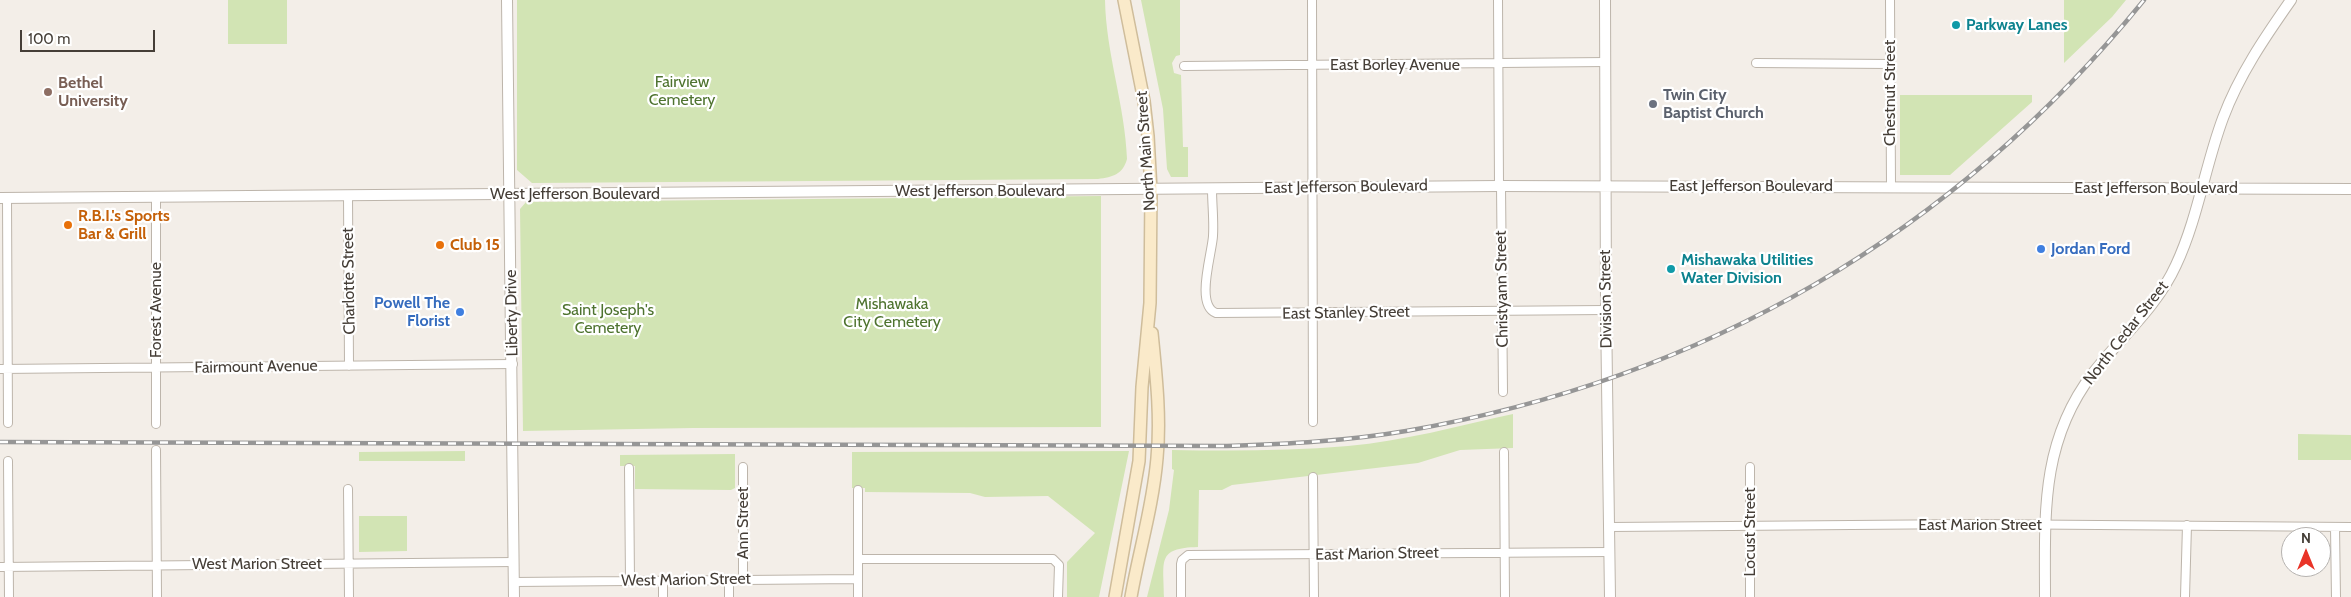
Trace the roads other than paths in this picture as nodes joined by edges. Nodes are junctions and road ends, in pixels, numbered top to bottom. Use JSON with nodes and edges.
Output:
{"nodes":[{"id":1,"x":507,"y":0,"type":"edge"},
{"id":2,"x":1124,"y":0,"type":"edge"},
{"id":3,"x":1312,"y":0,"type":"edge"},
{"id":4,"x":1498,"y":0,"type":"edge"},
{"id":5,"x":1605,"y":0,"type":"edge"},
{"id":6,"x":1890,"y":0,"type":"edge"},
{"id":7,"x":2291,"y":0,"type":"edge"},
{"id":8,"x":1606,"y":62,"type":"junction"},
{"id":9,"x":1756,"y":62,"type":"dead end"},
{"id":10,"x":1498,"y":64,"type":"junction"},
{"id":11,"x":1890,"y":64,"type":"junction"},
{"id":12,"x":1184,"y":66,"type":"dead end"},
{"id":13,"x":1313,"y":66,"type":"junction"},
{"id":14,"x":1500,"y":186,"type":"junction"},
{"id":15,"x":1606,"y":186,"type":"junction"},
{"id":16,"x":1891,"y":187,"type":"junction"},
{"id":17,"x":1312,"y":188,"type":"junction"},
{"id":18,"x":2202,"y":188,"type":"junction"},
{"id":19,"x":1212,"y":189,"type":"junction"},
{"id":20,"x":1151,"y":190,"type":"junction"},
{"id":21,"x":2351,"y":190,"type":"edge"},
{"id":22,"x":510,"y":194,"type":"junction"},
{"id":23,"x":348,"y":195,"type":"junction"},
{"id":24,"x":156,"y":197,"type":"junction"},
{"id":25,"x":4,"y":198,"type":"edge"},
{"id":26,"x":1150,"y":303,"type":"junction"},
{"id":27,"x":1606,"y":310,"type":"junction"},
{"id":28,"x":1502,"y":311,"type":"junction"},
{"id":29,"x":1312,"y":313,"type":"junction"},
{"id":30,"x":513,"y":364,"type":"junction"},
{"id":31,"x":349,"y":366,"type":"junction"},
{"id":32,"x":4,"y":369,"type":"edge"},
{"id":33,"x":156,"y":369,"type":"junction"},
{"id":34,"x":1503,"y":392,"type":"dead end"},
{"id":35,"x":1313,"y":422,"type":"dead end"},
{"id":36,"x":8,"y":423,"type":"dead end"},
{"id":37,"x":156,"y":424,"type":"dead end"},
{"id":38,"x":156,"y":450,"type":"dead end"},
{"id":39,"x":1504,"y":452,"type":"dead end"},
{"id":40,"x":8,"y":461,"type":"dead end"},
{"id":41,"x":743,"y":467,"type":"dead end"},
{"id":42,"x":1750,"y":467,"type":"dead end"},
{"id":43,"x":629,"y":468,"type":"dead end"},
{"id":44,"x":1313,"y":477,"type":"dead end"},
{"id":45,"x":348,"y":489,"type":"dead end"},
{"id":46,"x":858,"y":490,"type":"dead end"},
{"id":47,"x":2045,"y":525,"type":"junction"},
{"id":48,"x":2187,"y":525,"type":"junction"},
{"id":49,"x":1750,"y":526,"type":"junction"},
{"id":50,"x":1610,"y":527,"type":"junction"},
{"id":51,"x":2335,"y":527,"type":"junction"},
{"id":52,"x":2351,"y":527,"type":"edge"},
{"id":53,"x":1610,"y":552,"type":"junction"},
{"id":54,"x":1504,"y":553,"type":"junction"},
{"id":55,"x":1314,"y":554,"type":"junction"},
{"id":56,"x":858,"y":559,"type":"junction"},
{"id":57,"x":514,"y":562,"type":"junction"},
{"id":58,"x":349,"y":564,"type":"junction"},
{"id":59,"x":157,"y":565,"type":"junction"},
{"id":60,"x":4,"y":567,"type":"edge"},
{"id":61,"x":858,"y":579,"type":"junction"},
{"id":62,"x":729,"y":580,"type":"junction"},
{"id":63,"x":744,"y":580,"type":"junction"},
{"id":64,"x":630,"y":581,"type":"junction"},
{"id":65,"x":663,"y":581,"type":"junction"},
{"id":66,"x":514,"y":582,"type":"junction"},
{"id":67,"x":9,"y":597,"type":"edge"},
{"id":68,"x":157,"y":597,"type":"edge"},
{"id":69,"x":349,"y":597,"type":"edge"},
{"id":70,"x":514,"y":597,"type":"edge"},
{"id":71,"x":663,"y":597,"type":"edge"},
{"id":72,"x":729,"y":597,"type":"edge"},
{"id":73,"x":858,"y":597,"type":"edge"},
{"id":74,"x":1058,"y":597,"type":"edge"},
{"id":75,"x":1115,"y":597,"type":"edge"},
{"id":76,"x":1131,"y":597,"type":"edge"},
{"id":77,"x":1181,"y":597,"type":"edge"},
{"id":78,"x":1314,"y":597,"type":"edge"},
{"id":79,"x":1504,"y":597,"type":"edge"},
{"id":80,"x":1610,"y":597,"type":"edge"},
{"id":81,"x":1750,"y":597,"type":"edge"},
{"id":82,"x":2045,"y":597,"type":"edge"},
{"id":83,"x":2186,"y":597,"type":"edge"},
{"id":84,"x":2336,"y":597,"type":"edge"}],
"edges":[{"from":1,"to":22,"type":"street","name":"Liberty Drive"},
{"from":2,"to":20,"type":"main road","name":"North Main Street"},
{"from":3,"to":13,"type":"street"},
{"from":4,"to":10,"type":"street","name":"Christyann Street"},
{"from":5,"to":8,"type":"street","name":"Division Street"},
{"from":6,"to":11,"type":"street","name":"Chestnut Street"},
{"from":7,"to":18,"type":"street","name":"North Cedar Street"},
{"from":8,"to":10,"type":"street","name":"East Borley Avenue"},
{"from":8,"to":15,"type":"street","name":"Division Street"},
{"from":9,"to":11,"type":"street"},
{"from":10,"to":13,"type":"street","name":"East Borley Avenue"},
{"from":10,"to":14,"type":"street","name":"Christyann Street"},
{"from":11,"to":16,"type":"street","name":"Chestnut Street"},
{"from":12,"to":13,"type":"street","name":"East Borley Avenue"},
{"from":13,"to":17,"type":"street"},
{"from":14,"to":15,"type":"street","name":"East Jefferson Boulevard"},
{"from":14,"to":17,"type":"street","name":"East Jefferson Boulevard"},
{"from":14,"to":28,"type":"street","name":"Christyann Street"},
{"from":15,"to":16,"type":"street","name":"East Jefferson Boulevard"},
{"from":15,"to":27,"type":"street","name":"Division Street"},
{"from":16,"to":18,"type":"street","name":"East Jefferson Boulevard"},
{"from":17,"to":19,"type":"street","name":"East Jefferson Boulevard"},
{"from":17,"to":29,"type":"street"},
{"from":18,"to":21,"type":"street","name":"East Jefferson Boulevard"},
{"from":18,"to":47,"type":"street","name":"North Cedar Street"},
{"from":19,"to":20,"type":"street","name":"East Jefferson Boulevard"},
{"from":19,"to":29,"type":"street","name":"East Stanley Street"},
{"from":20,"to":22,"type":"street","name":"West Jefferson Boulevard"},
{"from":20,"to":26,"type":"main road","name":"North Main Street"},
{"from":22,"to":23,"type":"street","name":"West Jefferson Boulevard"},
{"from":22,"to":30,"type":"street","name":"Liberty Drive"},
{"from":23,"to":24,"type":"street","name":"West Jefferson Boulevard"},
{"from":23,"to":31,"type":"street","name":"Charlotte Street"},
{"from":24,"to":25,"type":"street","name":"West Jefferson Boulevard"},
{"from":24,"to":33,"type":"street","name":"Forest Avenue"},
{"from":25,"to":32,"type":"street"},
{"from":26,"to":75,"type":"main road","name":"North Main Street"},
{"from":26,"to":76,"type":"main road","name":"North Main Street"},
{"from":27,"to":28,"type":"street","name":"East Stanley Street"},
{"from":27,"to":50,"type":"street","name":"Division Street"},
{"from":28,"to":29,"type":"street","name":"East Stanley Street"},
{"from":28,"to":34,"type":"street","name":"Christyann Street"},
{"from":29,"to":35,"type":"street"},
{"from":30,"to":31,"type":"street","name":"Fairmount Avenue"},
{"from":30,"to":57,"type":"street","name":"Liberty Drive"},
{"from":31,"to":33,"type":"street","name":"Fairmount Avenue"},
{"from":32,"to":33,"type":"street","name":"Fairmount Avenue"},
{"from":32,"to":36,"type":"street"},
{"from":33,"to":37,"type":"street","name":"Forest Avenue"},
{"from":38,"to":59,"type":"street"},
{"from":39,"to":54,"type":"street"},
{"from":40,"to":60,"type":"street"},
{"from":41,"to":63,"type":"street","name":"Ann Street"},
{"from":42,"to":49,"type":"street","name":"Locust Street"},
{"from":43,"to":64,"type":"street"},
{"from":44,"to":55,"type":"street"},
{"from":45,"to":58,"type":"street"},
{"from":46,"to":56,"type":"street"},
{"from":47,"to":48,"type":"street","name":"East Marion Street"},
{"from":47,"to":49,"type":"street","name":"East Marion Street"},
{"from":47,"to":82,"type":"street","name":"North Cedar Street"},
{"from":48,"to":51,"type":"street","name":"East Marion Street"},
{"from":48,"to":83,"type":"street"},
{"from":49,"to":50,"type":"street","name":"East Marion Street"},
{"from":49,"to":81,"type":"street","name":"Locust Street"},
{"from":50,"to":53,"type":"street","name":"Division Street"},
{"from":51,"to":52,"type":"street","name":"East Marion Street"},
{"from":51,"to":84,"type":"street"},
{"from":53,"to":54,"type":"street","name":"East Marion Street"},
{"from":53,"to":80,"type":"street","name":"Division Street"},
{"from":54,"to":55,"type":"street","name":"East Marion Street"},
{"from":54,"to":79,"type":"street"},
{"from":55,"to":77,"type":"street","name":"East Marion Street"},
{"from":55,"to":78,"type":"street"},
{"from":56,"to":61,"type":"street"},
{"from":56,"to":74,"type":"street"},
{"from":57,"to":58,"type":"street","name":"West Marion Street"},
{"from":57,"to":66,"type":"street","name":"Liberty Drive"},
{"from":58,"to":59,"type":"street","name":"West Marion Street"},
{"from":58,"to":69,"type":"street"},
{"from":59,"to":60,"type":"street","name":"West Marion Street"},
{"from":59,"to":68,"type":"street"},
{"from":60,"to":67,"type":"street"},
{"from":61,"to":63,"type":"street","name":"West Marion Street"},
{"from":61,"to":73,"type":"street"},
{"from":62,"to":63,"type":"street","name":"West Marion Street"},
{"from":62,"to":65,"type":"street","name":"West Marion Street"},
{"from":62,"to":72,"type":"street","name":"Ann Street"},
{"from":64,"to":65,"type":"street","name":"West Marion Street"},
{"from":64,"to":66,"type":"street","name":"West Marion Street"},
{"from":65,"to":71,"type":"street"},
{"from":66,"to":70,"type":"street","name":"Liberty Drive"}]}
